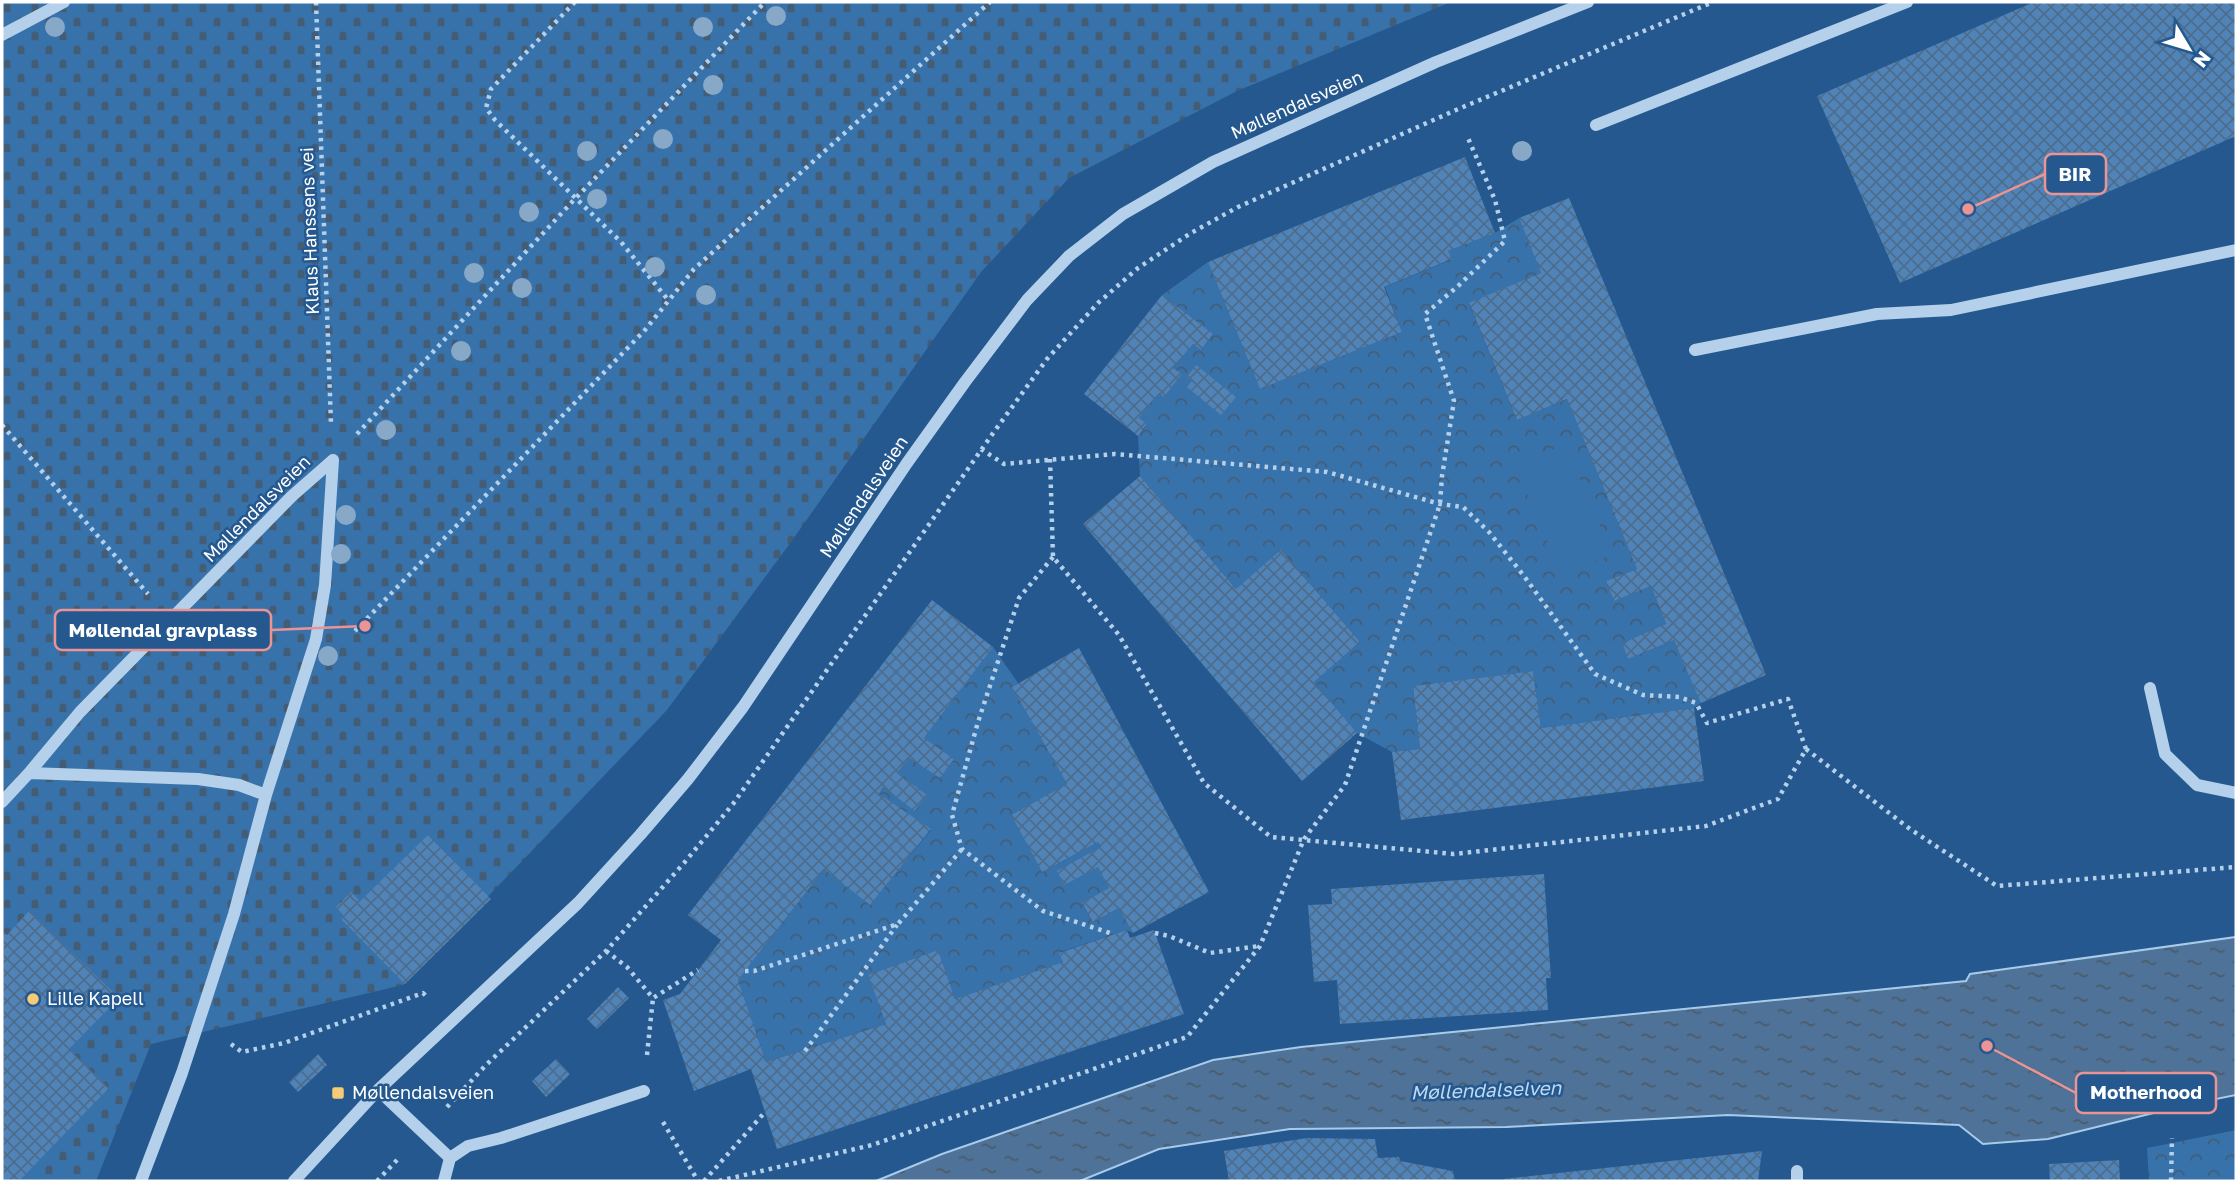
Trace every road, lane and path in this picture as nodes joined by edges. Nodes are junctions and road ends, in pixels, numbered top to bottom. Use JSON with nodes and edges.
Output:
{"nodes":[{"id":1,"x":64,"y":2,"type":"edge"},
{"id":2,"x":316,"y":2,"type":"edge"},
{"id":3,"x":575,"y":2,"type":"edge"},
{"id":4,"x":765,"y":2,"type":"edge"},
{"id":5,"x":988,"y":2,"type":"edge"},
{"id":6,"x":1588,"y":2,"type":"edge"},
{"id":7,"x":1713,"y":2,"type":"edge"},
{"id":8,"x":1908,"y":2,"type":"edge"},
{"id":9,"x":2,"y":35,"type":"edge"},
{"id":10,"x":1596,"y":125,"type":"dead end"},
{"id":11,"x":1468,"y":138,"type":"dead end"},
{"id":12,"x":577,"y":197,"type":"junction"},
{"id":13,"x":2236,"y":250,"type":"edge"},
{"id":14,"x":669,"y":301,"type":"junction"},
{"id":15,"x":1695,"y":350,"type":"dead end"},
{"id":16,"x":2,"y":425,"type":"edge"},
{"id":17,"x":981,"y":449,"type":"junction"},
{"id":18,"x":1050,"y":459,"type":"junction"},
{"id":19,"x":332,"y":460,"type":"junction"},
{"id":20,"x":1440,"y":505,"type":"junction"},
{"id":21,"x":1053,"y":557,"type":"junction"},
{"id":22,"x":171,"y":621,"type":"junction"},
{"id":23,"x":350,"y":636,"type":"dead end"},
{"id":24,"x":2150,"y":688,"type":"dead end"},
{"id":25,"x":1806,"y":749,"type":"junction"},
{"id":26,"x":29,"y":773,"type":"junction"},
{"id":27,"x":2236,"y":793,"type":"edge"},
{"id":28,"x":266,"y":795,"type":"junction"},
{"id":29,"x":2,"y":802,"type":"edge"},
{"id":30,"x":1304,"y":839,"type":"junction"},
{"id":31,"x":961,"y":849,"type":"junction"},
{"id":32,"x":2236,"y":867,"type":"edge"},
{"id":33,"x":898,"y":924,"type":"junction"},
{"id":34,"x":1155,"y":933,"type":"dead end"},
{"id":35,"x":1113,"y":934,"type":"dead end"},
{"id":36,"x":1260,"y":946,"type":"junction"},
{"id":37,"x":606,"y":951,"type":"junction"},
{"id":38,"x":698,"y":970,"type":"dead end"},
{"id":39,"x":745,"y":971,"type":"dead end"},
{"id":40,"x":653,"y":998,"type":"junction"},
{"id":41,"x":451,"y":1021,"type":"junction"},
{"id":42,"x":269,"y":1046,"type":"dead end"},
{"id":43,"x":805,"y":1051,"type":"dead end"},
{"id":44,"x":378,"y":1090,"type":"junction"},
{"id":45,"x":644,"y":1091,"type":"junction"},
{"id":46,"x":765,"y":1112,"type":"dead end"},
{"id":47,"x":422,"y":1132,"type":"junction"},
{"id":48,"x":2172,"y":1138,"type":"dead end"},
{"id":49,"x":450,"y":1158,"type":"junction"},
{"id":50,"x":141,"y":1181,"type":"edge"},
{"id":51,"x":294,"y":1181,"type":"edge"},
{"id":52,"x":377,"y":1181,"type":"edge"},
{"id":53,"x":444,"y":1181,"type":"edge"},
{"id":54,"x":698,"y":1181,"type":"edge"},
{"id":55,"x":704,"y":1181,"type":"edge"},
{"id":56,"x":719,"y":1181,"type":"edge"},
{"id":57,"x":2171,"y":1181,"type":"edge"}],
"edges":[{"from":1,"to":9,"type":"street"},
{"from":2,"to":19,"type":"path","name":"Klaus Hanssens vei"},
{"from":3,"to":12,"type":"path"},
{"from":4,"to":12,"type":"path"},
{"from":5,"to":14,"type":"path"},
{"from":6,"to":41,"type":"street","name":"Møllendalsveien"},
{"from":7,"to":17,"type":"path"},
{"from":8,"to":10,"type":"street"},
{"from":11,"to":20,"type":"path"},
{"from":12,"to":14,"type":"path"},
{"from":12,"to":19,"type":"path"},
{"from":13,"to":15,"type":"street"},
{"from":14,"to":23,"type":"path"},
{"from":16,"to":22,"type":"path"},
{"from":17,"to":18,"type":"path"},
{"from":17,"to":37,"type":"path"},
{"from":18,"to":20,"type":"path"},
{"from":18,"to":21,"type":"path"},
{"from":19,"to":22,"type":"street","name":"Møllendalsveien"},
{"from":19,"to":28,"type":"street","name":"Møllendalsveien"},
{"from":20,"to":25,"type":"path"},
{"from":20,"to":30,"type":"path"},
{"from":21,"to":30,"type":"path"},
{"from":21,"to":31,"type":"path"},
{"from":22,"to":26,"type":"street","name":"Møllendalsveien"},
{"from":24,"to":27,"type":"street"},
{"from":25,"to":30,"type":"path"},
{"from":25,"to":32,"type":"path"},
{"from":26,"to":28,"type":"street"},
{"from":26,"to":29,"type":"street","name":"Møllendalsveien"},
{"from":28,"to":50,"type":"street","name":"Møllendalsveien"},
{"from":30,"to":36,"type":"path"},
{"from":31,"to":33,"type":"path"},
{"from":31,"to":35,"type":"path"},
{"from":33,"to":39,"type":"path"},
{"from":33,"to":43,"type":"path"},
{"from":34,"to":36,"type":"path"},
{"from":36,"to":56,"type":"path"},
{"from":37,"to":40,"type":"path"},
{"from":37,"to":47,"type":"path"},
{"from":38,"to":40,"type":"path"},
{"from":40,"to":45,"type":"path"},
{"from":41,"to":42,"type":"path"},
{"from":41,"to":44,"type":"street","name":"Møllendalsveien"},
{"from":44,"to":47,"type":"street"},
{"from":44,"to":51,"type":"street","name":"Møllendalsveien"},
{"from":45,"to":49,"type":"street"},
{"from":45,"to":54,"type":"path"},
{"from":46,"to":55,"type":"path"},
{"from":47,"to":49,"type":"street"},
{"from":47,"to":52,"type":"path"},
{"from":48,"to":57,"type":"path"},
{"from":49,"to":53,"type":"street"}]}
